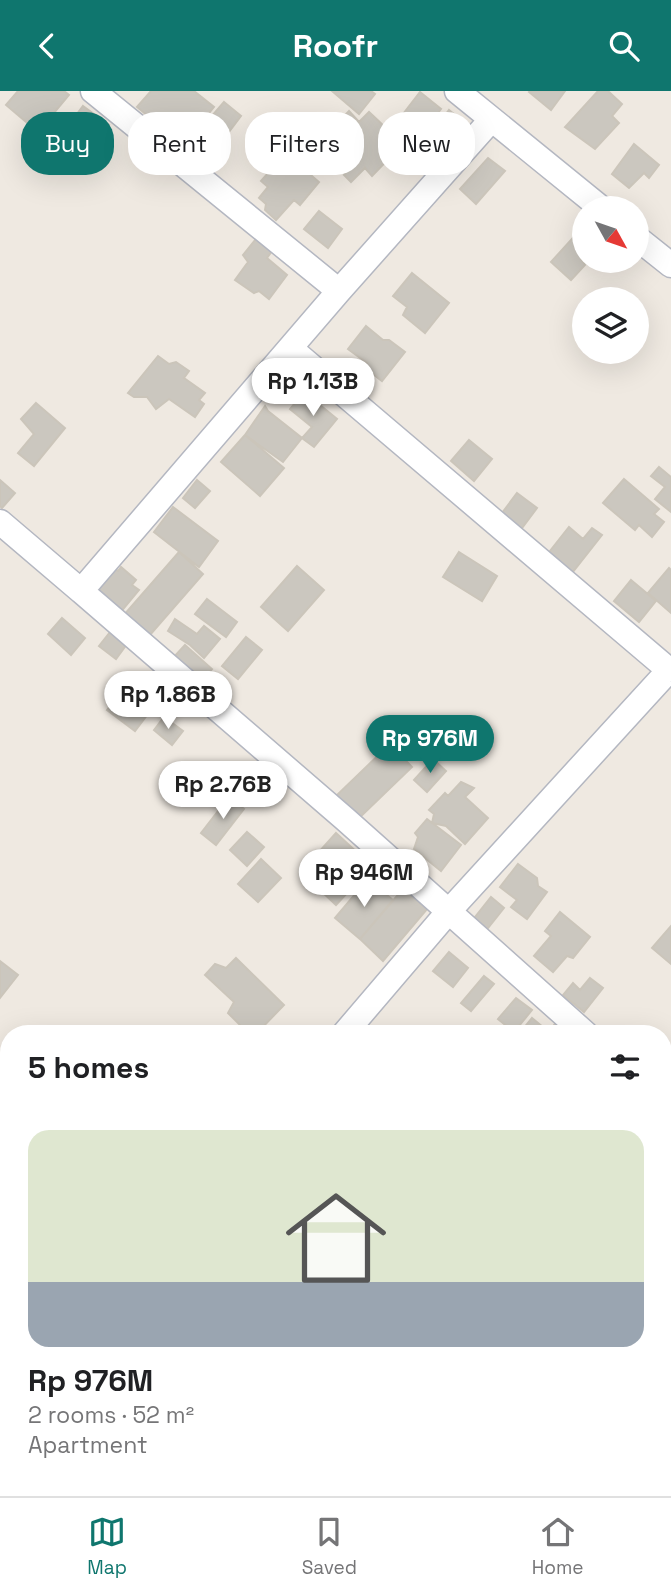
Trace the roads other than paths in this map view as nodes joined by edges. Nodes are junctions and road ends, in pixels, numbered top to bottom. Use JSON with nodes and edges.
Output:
{"nodes":[{"id":1,"x":93,"y":91,"type":"edge"},
{"id":2,"x":457,"y":91,"type":"edge"},
{"id":3,"x":491,"y":120,"type":"junction"},
{"id":4,"x":586,"y":196,"type":"edge"},
{"id":5,"x":649,"y":248,"type":"edge"},
{"id":6,"x":671,"y":265,"type":"edge"},
{"id":7,"x":340,"y":291,"type":"junction"},
{"id":8,"x":291,"y":349,"type":"junction"},
{"id":9,"x":0,"y":522,"type":"edge"},
{"id":10,"x":81,"y":591,"type":"junction"},
{"id":11,"x":670,"y":669,"type":"edge"},
{"id":12,"x":449,"y":911,"type":"junction"},
{"id":13,"x":352,"y":1025,"type":"edge"},
{"id":14,"x":576,"y":1025,"type":"edge"}],
"edges":[{"from":1,"to":7,"type":"street"},
{"from":2,"to":3,"type":"street"},
{"from":3,"to":4,"type":"street"},
{"from":3,"to":7,"type":"street"},
{"from":5,"to":6,"type":"street"},
{"from":7,"to":8,"type":"street"},
{"from":8,"to":10,"type":"street"},
{"from":8,"to":11,"type":"street"},
{"from":9,"to":10,"type":"street"},
{"from":10,"to":12,"type":"street"},
{"from":11,"to":12,"type":"street"},
{"from":12,"to":13,"type":"street"},
{"from":12,"to":14,"type":"street"}]}
